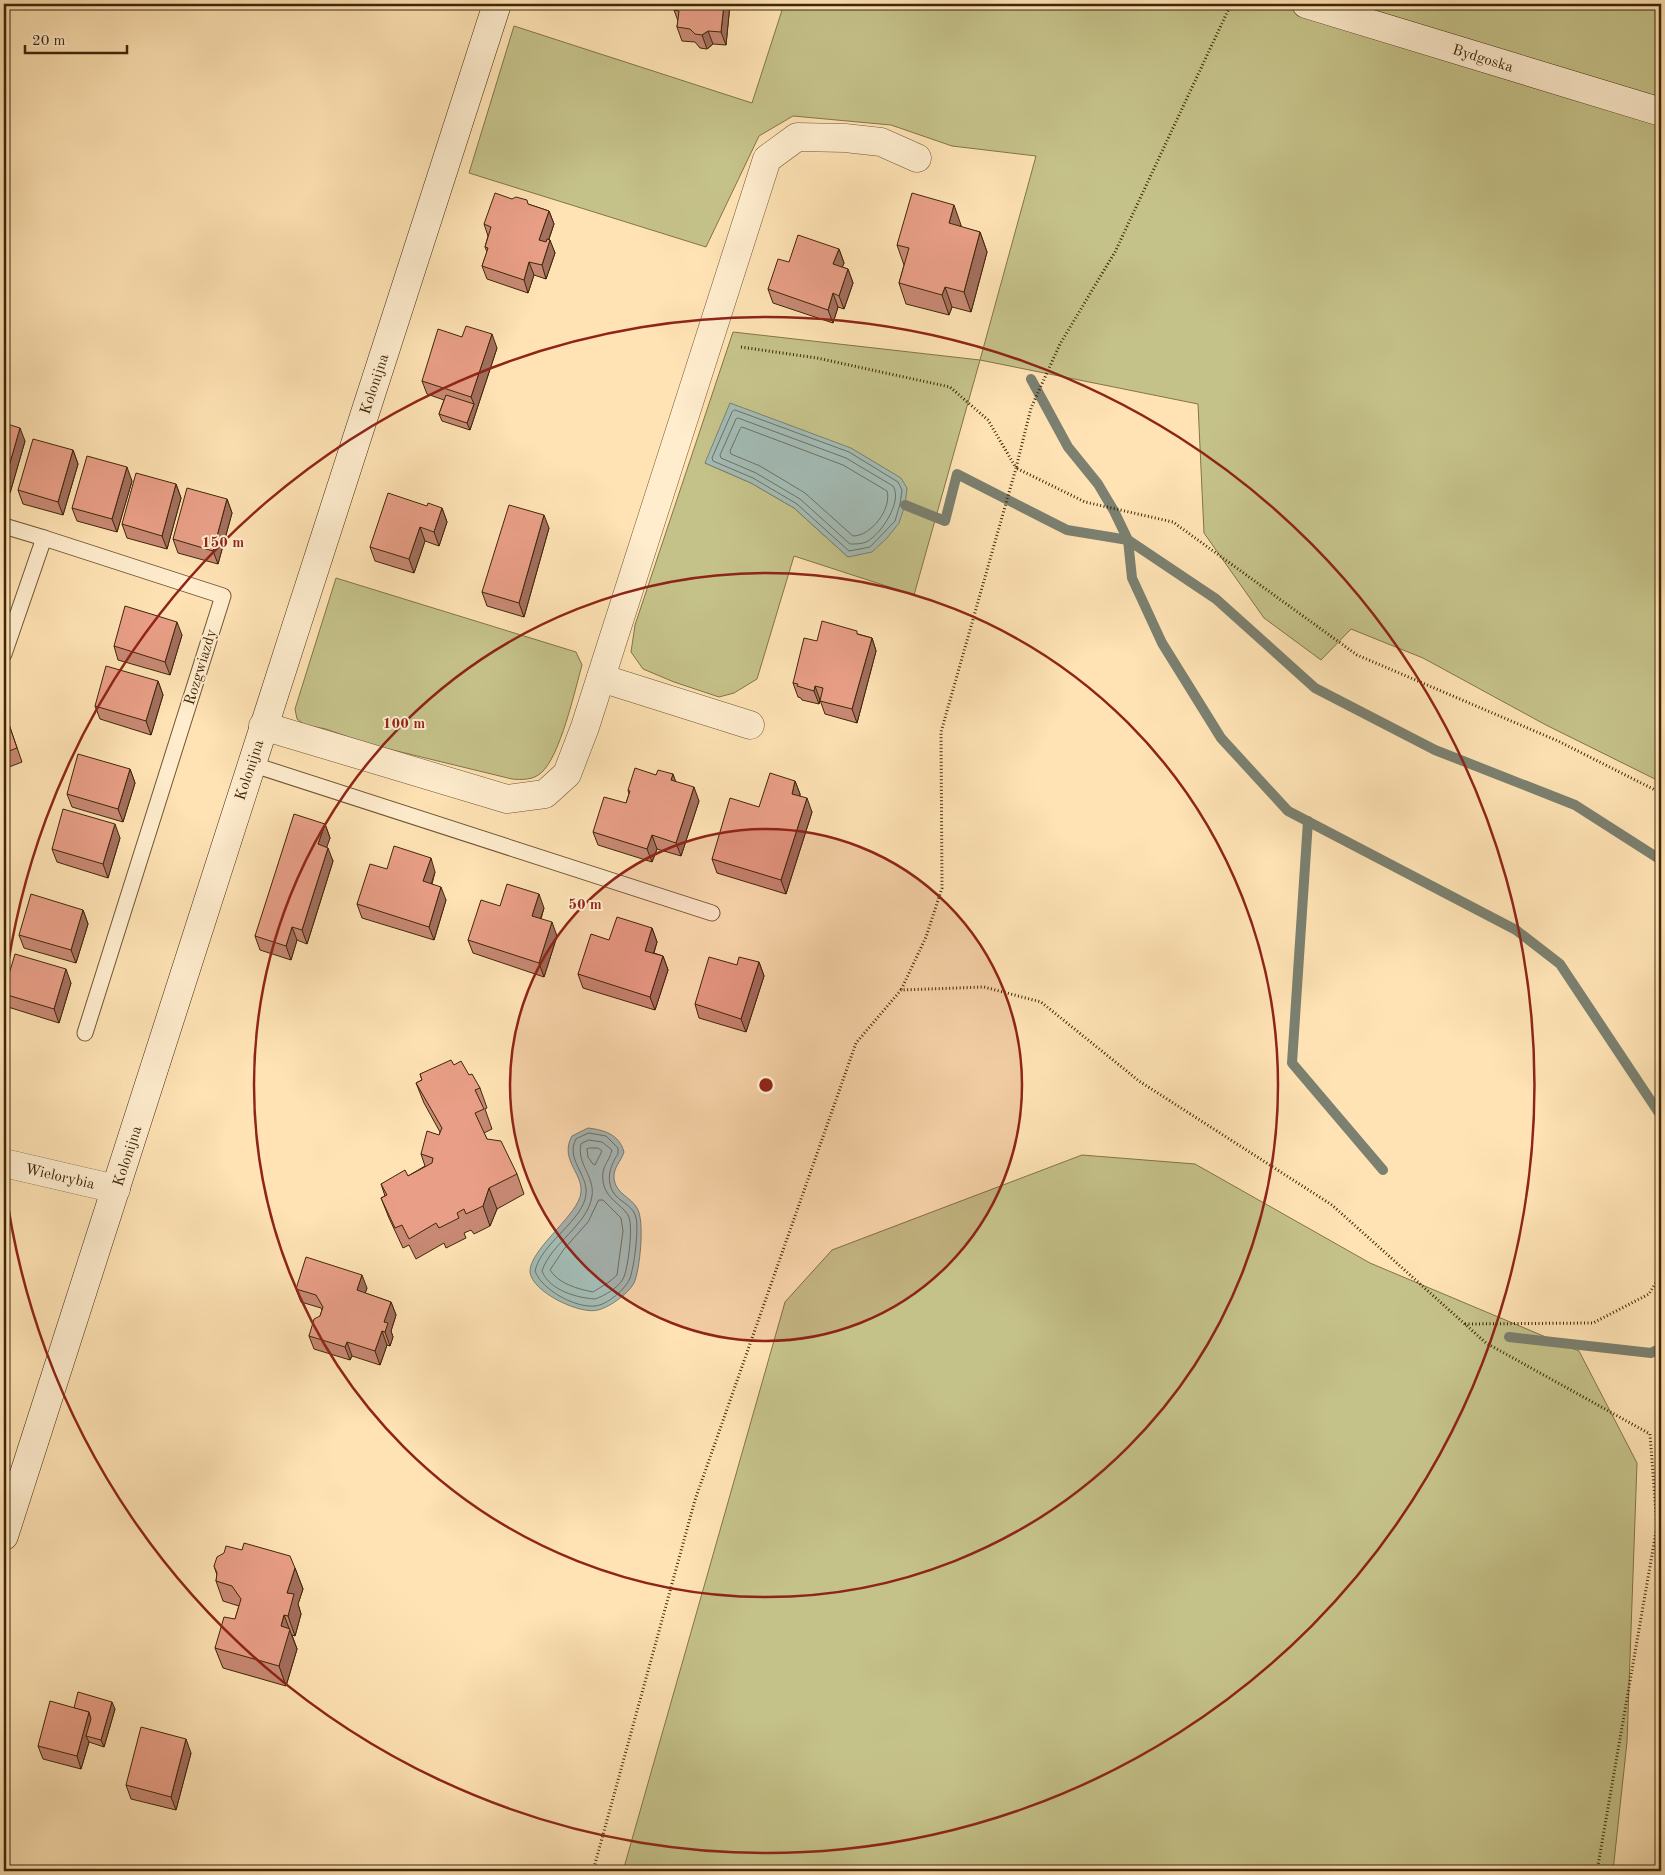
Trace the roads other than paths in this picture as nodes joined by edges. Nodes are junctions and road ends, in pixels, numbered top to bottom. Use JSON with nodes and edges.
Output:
{"nodes":[{"id":1,"x":497,"y":4,"type":"edge"},
{"id":2,"x":1306,"y":4,"type":"edge"},
{"id":3,"x":1661,"y":112,"type":"edge"},
{"id":4,"x":917,"y":158,"type":"dead end"},
{"id":5,"x":4,"y":526,"type":"edge"},
{"id":6,"x":44,"y":538,"type":"junction"},
{"id":7,"x":4,"y":654,"type":"edge"},
{"id":8,"x":601,"y":678,"type":"junction"},
{"id":9,"x":750,"y":725,"type":"dead end"},
{"id":10,"x":263,"y":726,"type":"junction"},
{"id":11,"x":251,"y":764,"type":"junction"},
{"id":12,"x":712,"y":913,"type":"dead end"},
{"id":13,"x":85,"y":1034,"type":"dead end"},
{"id":14,"x":4,"y":1163,"type":"edge"},
{"id":15,"x":116,"y":1189,"type":"junction"},
{"id":16,"x":4,"y":1536,"type":"edge"}],
"edges":[{"from":1,"to":10,"type":"street","name":"Kolonijna"},
{"from":2,"to":3,"type":"street","name":"Bydgoska"},
{"from":4,"to":8,"type":"street"},
{"from":5,"to":6,"type":"lane"},
{"from":6,"to":7,"type":"lane"},
{"from":6,"to":13,"type":"lane","name":"Rozgwiazdy"},
{"from":8,"to":9,"type":"street"},
{"from":8,"to":10,"type":"street"},
{"from":10,"to":11,"type":"street","name":"Kolonijna"},
{"from":11,"to":12,"type":"lane"},
{"from":11,"to":15,"type":"street","name":"Kolonijna"},
{"from":14,"to":15,"type":"street","name":"Wielorybia"},
{"from":15,"to":16,"type":"street","name":"Kolonijna"}]}
